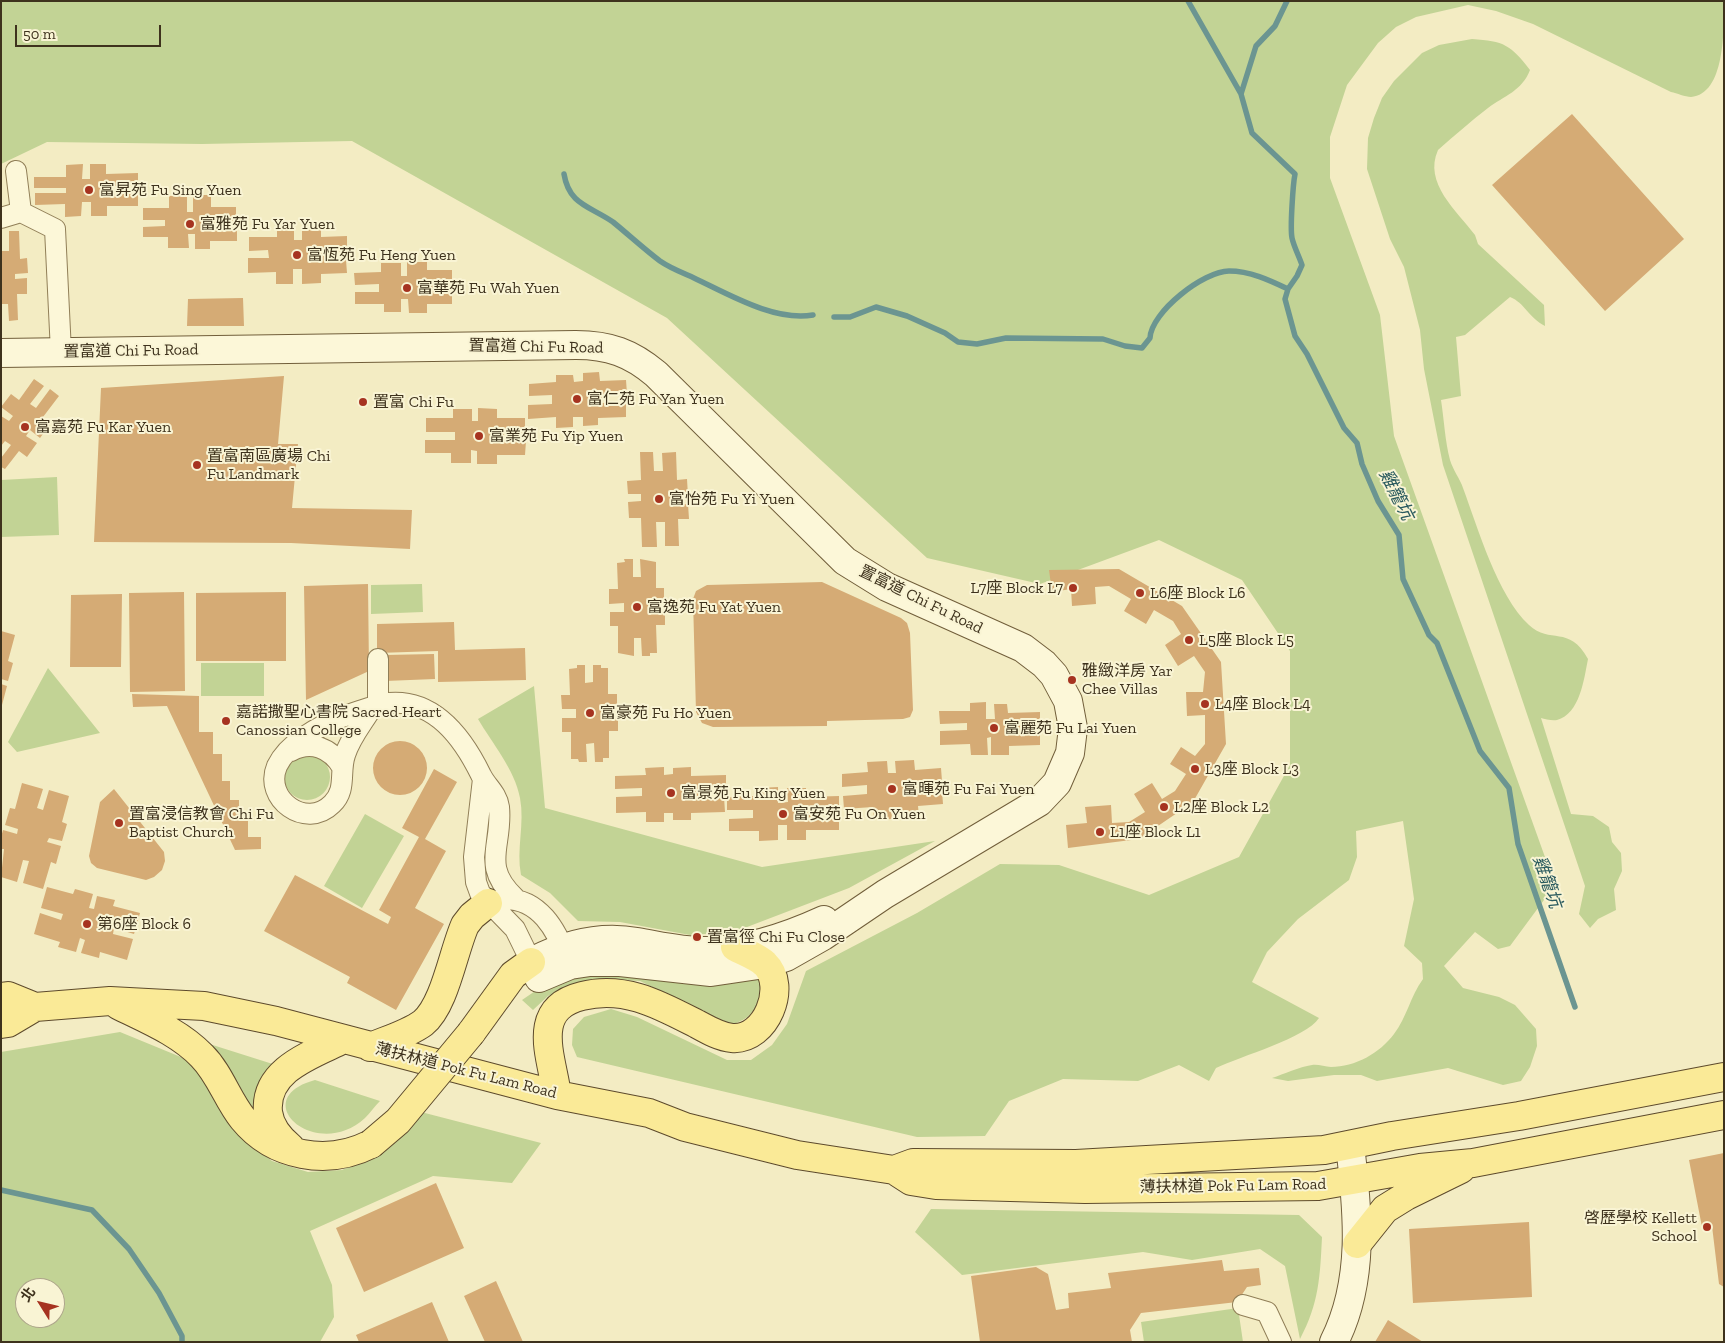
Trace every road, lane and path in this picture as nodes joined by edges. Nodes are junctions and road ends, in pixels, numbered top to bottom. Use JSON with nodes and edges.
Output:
{"nodes":[{"id":1,"x":16,"y":172,"type":"dead end"},
{"id":2,"x":21,"y":212,"type":"junction"},
{"id":3,"x":1,"y":218,"type":"edge"},
{"id":4,"x":61,"y":352,"type":"junction"},
{"id":5,"x":1,"y":353,"type":"edge"},
{"id":6,"x":378,"y":659,"type":"dead end"},
{"id":7,"x":375,"y":708,"type":"junction"},
{"id":8,"x":288,"y":752,"type":"junction"},
{"id":9,"x":342,"y":767,"type":"junction"},
{"id":10,"x":483,"y":779,"type":"junction"},
{"id":11,"x":884,"y":894,"type":"junction"},
{"id":12,"x":515,"y":898,"type":"junction"},
{"id":13,"x":488,"y":903,"type":"junction"},
{"id":14,"x":735,"y":948,"type":"junction"},
{"id":15,"x":566,"y":956,"type":"junction"},
{"id":16,"x":765,"y":964,"type":"junction"},
{"id":17,"x":535,"y":970,"type":"junction"},
{"id":18,"x":1,"y":997,"type":"edge"},
{"id":19,"x":110,"y":1001,"type":"junction"},
{"id":20,"x":35,"y":1007,"type":"junction"},
{"id":21,"x":1,"y":1024,"type":"edge"},
{"id":22,"x":342,"y":1040,"type":"junction"},
{"id":23,"x":370,"y":1047,"type":"junction"},
{"id":24,"x":1724,"y":1077,"type":"edge"},
{"id":25,"x":557,"y":1094,"type":"junction"},
{"id":26,"x":1721,"y":1118,"type":"edge"},
{"id":27,"x":1350,"y":1146,"type":"junction"},
{"id":28,"x":302,"y":1154,"type":"junction"},
{"id":29,"x":1473,"y":1163,"type":"junction"},
{"id":30,"x":894,"y":1170,"type":"junction"},
{"id":31,"x":1354,"y":1180,"type":"junction"},
{"id":32,"x":1357,"y":1244,"type":"junction"},
{"id":33,"x":1243,"y":1305,"type":"dead end"},
{"id":34,"x":1281,"y":1342,"type":"edge"},
{"id":35,"x":1334,"y":1342,"type":"edge"}],
"edges":[{"from":1,"to":2,"type":"street"},
{"from":2,"to":3,"type":"street"},
{"from":2,"to":4,"type":"street"},
{"from":4,"to":5,"type":"street","name":"置富道 Chi Fu Road"},
{"from":4,"to":11,"type":"street","name":"置富道 Chi Fu Road"},
{"from":6,"to":7,"type":"street"},
{"from":7,"to":8,"type":"street"},
{"from":7,"to":9,"type":"street"},
{"from":7,"to":10,"type":"street"},
{"from":8,"to":9,"type":"street"},
{"from":8,"to":9,"type":"street"},
{"from":10,"to":12,"type":"street"},
{"from":10,"to":13,"type":"street"},
{"from":11,"to":14,"type":"street","name":"置富道 Chi Fu Road"},
{"from":11,"to":16,"type":"street","name":"置富道 Chi Fu Road"},
{"from":12,"to":13,"type":"street"},
{"from":12,"to":15,"type":"street"},
{"from":13,"to":17,"type":"street"},
{"from":13,"to":23,"type":"main road"},
{"from":14,"to":15,"type":"street","name":"置富道 Chi Fu Road"},
{"from":14,"to":16,"type":"main road"},
{"from":15,"to":16,"type":"street","name":"置富道 Chi Fu Road"},
{"from":15,"to":17,"type":"street","name":"置富道 Chi Fu Road"},
{"from":16,"to":25,"type":"main road"},
{"from":17,"to":28,"type":"main road","bridge":true},
{"from":18,"to":20,"type":"main road","name":"薄扶林道 Pok Fu Lam Road"},
{"from":19,"to":20,"type":"main road","name":"薄扶林道 Pok Fu Lam Road"},
{"from":19,"to":22,"type":"main road","name":"薄扶林道 Pok Fu Lam Road"},
{"from":19,"to":28,"type":"main road"},
{"from":20,"to":21,"type":"main road","name":"薄扶林道 Pok Fu Lam Road"},
{"from":22,"to":23,"type":"main road","name":"薄扶林道 Pok Fu Lam Road"},
{"from":22,"to":28,"type":"main road"},
{"from":23,"to":25,"type":"main road","name":"薄扶林道 Pok Fu Lam Road"},
{"from":24,"to":27,"type":"main road","name":"薄扶林道 Pok Fu Lam Road"},
{"from":25,"to":30,"type":"main road","name":"薄扶林道 Pok Fu Lam Road"},
{"from":26,"to":29,"type":"main road","name":"薄扶林道 Pok Fu Lam Road"},
{"from":27,"to":30,"type":"main road","name":"薄扶林道 Pok Fu Lam Road"},
{"from":27,"to":31,"type":"street"},
{"from":29,"to":31,"type":"main road","name":"薄扶林道 Pok Fu Lam Road"},
{"from":29,"to":32,"type":"main road"},
{"from":30,"to":31,"type":"main road","name":"薄扶林道 Pok Fu Lam Road"},
{"from":31,"to":32,"type":"street"},
{"from":32,"to":35,"type":"street"},
{"from":33,"to":34,"type":"street"}]}
